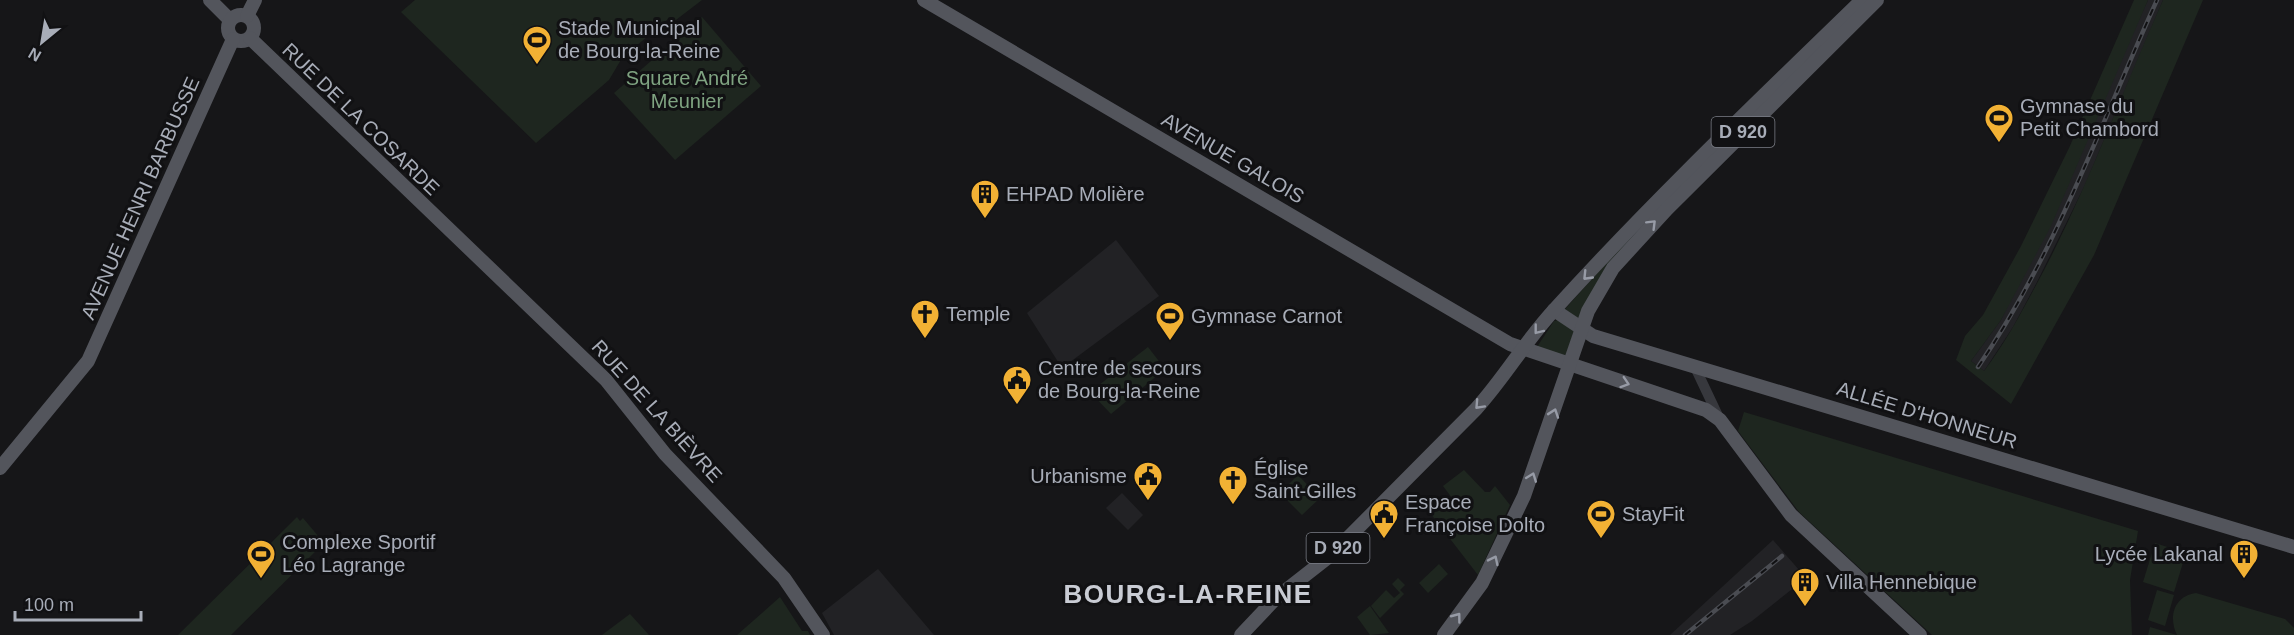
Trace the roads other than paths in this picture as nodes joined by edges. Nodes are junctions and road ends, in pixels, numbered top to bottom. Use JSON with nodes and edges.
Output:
{"nodes":[{"id":1,"x":210,"y":0,"type":"edge"},
{"id":2,"x":255,"y":0,"type":"edge"},
{"id":3,"x":924,"y":0,"type":"edge"},
{"id":4,"x":1862,"y":0,"type":"edge"},
{"id":5,"x":1877,"y":0,"type":"edge"},
{"id":6,"x":247,"y":16,"type":"junction"},
{"id":7,"x":231,"y":20,"type":"junction"},
{"id":8,"x":250,"y":38,"type":"junction"},
{"id":9,"x":233,"y":39,"type":"junction"},
{"id":10,"x":446,"y":228,"type":"joint"},
{"id":11,"x":1554,"y":310,"type":"junction"},
{"id":12,"x":1582,"y":329,"type":"junction"},
{"id":13,"x":1522,"y":350,"type":"junction"},
{"id":14,"x":1570,"y":365,"type":"junction"},
{"id":15,"x":1694,"y":365,"type":"junction"},
{"id":16,"x":1720,"y":420,"type":"junction"},
{"id":17,"x":0,"y":468,"type":"edge"},
{"id":18,"x":2294,"y":547,"type":"edge"},
{"id":19,"x":823,"y":635,"type":"edge"},
{"id":20,"x":1240,"y":635,"type":"edge"},
{"id":21,"x":1444,"y":635,"type":"edge"},
{"id":22,"x":1920,"y":635,"type":"edge"}],
"edges":[{"from":1,"to":7,"type":"main road"},
{"from":2,"to":6,"type":"main road"},
{"from":3,"to":13,"type":"main road","name":"AVENUE GALOIS"},
{"from":4,"to":11,"type":"main road","number":"D 920","one_way":true},
{"from":12,"to":5,"type":"main road","number":"D 920","one_way":true},
{"from":6,"to":7,"type":"main road"},
{"from":6,"to":8,"type":"main road"},
{"from":7,"to":9,"type":"main road"},
{"from":8,"to":9,"type":"main road"},
{"from":8,"to":10,"type":"main road","name":"RUE DE LA COSARDE"},
{"from":9,"to":17,"type":"main road","name":"AVENUE HENRI BARBUSSE"},
{"from":10,"to":19,"type":"main road","name":"RUE DE LA BIÈVRE"},
{"from":11,"to":12,"type":"main road","name":"ALLÉE D'HONNEUR"},
{"from":11,"to":13,"type":"main road","number":"D 920","one_way":true},
{"from":12,"to":14,"type":"main road","number":"D 920"},
{"from":12,"to":15,"type":"main road","name":"ALLÉE D'HONNEUR"},
{"from":13,"to":14,"type":"main road","name":"AVENUE GALOIS"},
{"from":13,"to":20,"type":"main road","number":"D 920","one_way":true},
{"from":14,"to":16,"type":"main road","name":"AVENUE GALOIS","one_way":true},
{"from":21,"to":14,"type":"main road","number":"D 920","one_way":true},
{"from":15,"to":16,"type":"street"},
{"from":15,"to":18,"type":"main road","name":"ALLÉE D'HONNEUR"},
{"from":16,"to":22,"type":"main road"}]}
